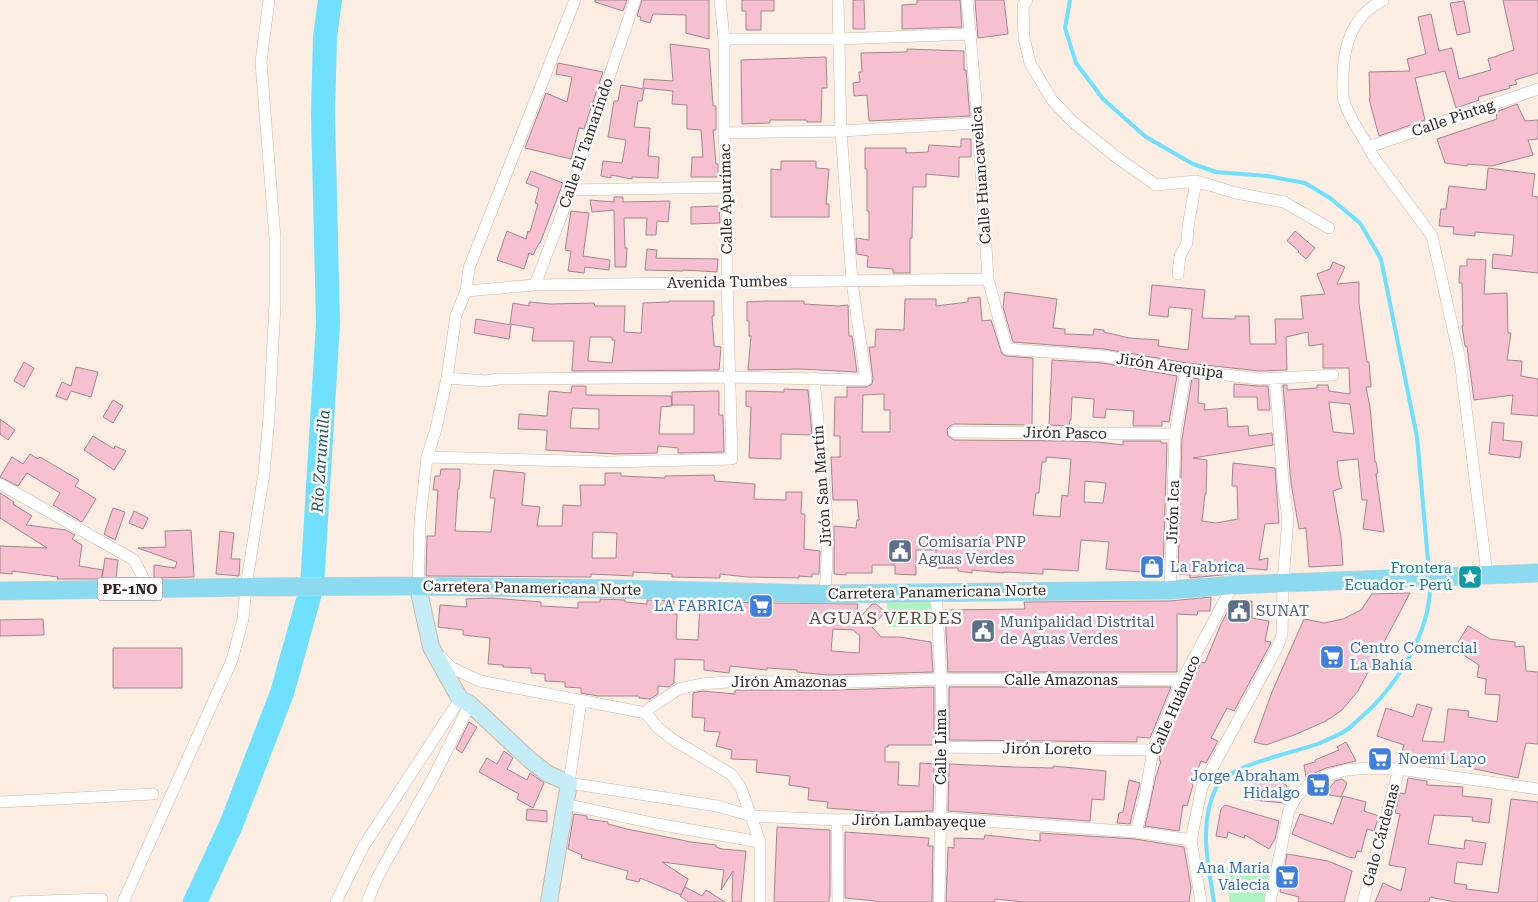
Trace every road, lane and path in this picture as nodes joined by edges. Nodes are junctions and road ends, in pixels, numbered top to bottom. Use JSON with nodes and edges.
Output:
{"nodes":[{"id":1,"x":269,"y":0,"type":"edge"},
{"id":2,"x":575,"y":0,"type":"edge"},
{"id":3,"x":635,"y":0,"type":"edge"},
{"id":4,"x":720,"y":0,"type":"edge"},
{"id":5,"x":838,"y":0,"type":"edge"},
{"id":6,"x":967,"y":0,"type":"edge"},
{"id":7,"x":1026,"y":0,"type":"edge"},
{"id":8,"x":1384,"y":0,"type":"edge"},
{"id":9,"x":971,"y":34,"type":"junction"},
{"id":10,"x":724,"y":39,"type":"junction"},
{"id":11,"x":839,"y":39,"type":"junction"},
{"id":12,"x":1538,"y":89,"type":"edge"},
{"id":13,"x":978,"y":123,"type":"junction"},
{"id":14,"x":841,"y":131,"type":"junction"},
{"id":15,"x":724,"y":133,"type":"junction"},
{"id":16,"x":1369,"y":147,"type":"junction"},
{"id":17,"x":1196,"y":181,"type":"junction"},
{"id":18,"x":727,"y":187,"type":"junction"},
{"id":19,"x":570,"y":190,"type":"junction"},
{"id":20,"x":1329,"y":228,"type":"dead end"},
{"id":21,"x":1178,"y":274,"type":"dead end"},
{"id":22,"x":988,"y":278,"type":"junction"},
{"id":23,"x":727,"y":282,"type":"junction"},
{"id":24,"x":852,"y":282,"type":"junction"},
{"id":25,"x":535,"y":286,"type":"junction"},
{"id":26,"x":466,"y":291,"type":"junction"},
{"id":27,"x":1006,"y":349,"type":"joint"},
{"id":28,"x":1186,"y":370,"type":"junction"},
{"id":29,"x":1333,"y":375,"type":"dead end"},
{"id":30,"x":730,"y":377,"type":"junction"},
{"id":31,"x":447,"y":378,"type":"junction"},
{"id":32,"x":814,"y":378,"type":"junction"},
{"id":33,"x":1275,"y":378,"type":"junction"},
{"id":34,"x":954,"y":432,"type":"dead end"},
{"id":35,"x":1175,"y":434,"type":"junction"},
{"id":36,"x":428,"y":457,"type":"junction"},
{"id":37,"x":0,"y":484,"type":"edge"},
{"id":38,"x":1538,"y":573,"type":"edge"},
{"id":39,"x":1479,"y":575,"type":"junction"},
{"id":40,"x":1283,"y":582,"type":"junction"},
{"id":41,"x":1233,"y":584,"type":"junction"},
{"id":42,"x":411,"y":586,"type":"junction"},
{"id":43,"x":253,"y":587,"type":"junction"},
{"id":44,"x":149,"y":589,"type":"junction"},
{"id":45,"x":1170,"y":590,"type":"junction"},
{"id":46,"x":0,"y":591,"type":"edge"},
{"id":47,"x":936,"y":592,"type":"junction"},
{"id":48,"x":825,"y":594,"type":"junction"},
{"id":49,"x":431,"y":647,"type":"junction"},
{"id":50,"x":941,"y":680,"type":"junction"},
{"id":51,"x":1182,"y":680,"type":"junction"},
{"id":52,"x":465,"y":701,"type":"junction"},
{"id":53,"x":581,"y":701,"type":"junction"},
{"id":54,"x":646,"y":713,"type":"junction"},
{"id":55,"x":942,"y":747,"type":"junction"},
{"id":56,"x":1153,"y":750,"type":"junction"},
{"id":57,"x":1399,"y":768,"type":"junction"},
{"id":58,"x":569,"y":782,"type":"junction"},
{"id":59,"x":1538,"y":789,"type":"edge"},
{"id":60,"x":153,"y":794,"type":"dead end"},
{"id":61,"x":0,"y":802,"type":"edge"},
{"id":62,"x":565,"y":804,"type":"junction"},
{"id":63,"x":752,"y":816,"type":"junction"},
{"id":64,"x":941,"y":818,"type":"junction"},
{"id":65,"x":836,"y":820,"type":"junction"},
{"id":66,"x":1136,"y":832,"type":"junction"},
{"id":67,"x":1191,"y":840,"type":"junction"},
{"id":68,"x":760,"y":842,"type":"junction"},
{"id":69,"x":102,"y":899,"type":"dead end"},
{"id":70,"x":15,"y":902,"type":"edge"},
{"id":71,"x":123,"y":902,"type":"edge"},
{"id":72,"x":336,"y":902,"type":"edge"},
{"id":73,"x":367,"y":902,"type":"edge"},
{"id":74,"x":550,"y":902,"type":"edge"},
{"id":75,"x":760,"y":902,"type":"edge"},
{"id":76,"x":838,"y":902,"type":"edge"},
{"id":77,"x":940,"y":902,"type":"edge"},
{"id":78,"x":1201,"y":902,"type":"edge"},
{"id":79,"x":1270,"y":902,"type":"edge"},
{"id":80,"x":1364,"y":902,"type":"edge"}],
"edges":[{"from":1,"to":43,"type":"street"},
{"from":2,"to":26,"type":"street"},
{"from":3,"to":19,"type":"street","name":"Calle El Tamarindo"},
{"from":4,"to":10,"type":"street","name":"Calle Apurímac"},
{"from":5,"to":11,"type":"street"},
{"from":6,"to":9,"type":"street","name":"Calle Huancavelica"},
{"from":7,"to":17,"type":"street"},
{"from":8,"to":16,"type":"street"},
{"from":9,"to":11,"type":"street"},
{"from":9,"to":13,"type":"street","name":"Calle Huancavelica"},
{"from":10,"to":11,"type":"street"},
{"from":10,"to":15,"type":"street","name":"Calle Apurímac"},
{"from":11,"to":14,"type":"street"},
{"from":12,"to":16,"type":"street","name":"Calle Pintag"},
{"from":13,"to":14,"type":"street"},
{"from":13,"to":22,"type":"street","name":"Calle Huancavelica"},
{"from":14,"to":15,"type":"street"},
{"from":14,"to":24,"type":"street"},
{"from":15,"to":18,"type":"street","name":"Calle Apurímac"},
{"from":16,"to":39,"type":"street"},
{"from":17,"to":20,"type":"street"},
{"from":17,"to":21,"type":"street"},
{"from":18,"to":19,"type":"street"},
{"from":18,"to":23,"type":"street","name":"Calle Apurímac"},
{"from":19,"to":25,"type":"street","name":"Calle El Tamarindo"},
{"from":22,"to":24,"type":"street","name":"Avenida Tumbes"},
{"from":22,"to":27,"type":"street","name":"Calle Huancavelica"},
{"from":23,"to":24,"type":"street","name":"Avenida Tumbes"},
{"from":23,"to":25,"type":"street","name":"Avenida Tumbes"},
{"from":23,"to":30,"type":"street","name":"Calle Apurímac"},
{"from":24,"to":32,"type":"street"},
{"from":25,"to":26,"type":"street","name":"Avenida Tumbes"},
{"from":26,"to":31,"type":"street"},
{"from":27,"to":28,"type":"street","name":"Jirón Arequipa"},
{"from":28,"to":33,"type":"street","name":"Jirón Arequipa"},
{"from":28,"to":35,"type":"street","name":"Jirón Ica"},
{"from":29,"to":33,"type":"street","name":"Jirón Arequipa"},
{"from":30,"to":31,"type":"street"},
{"from":30,"to":32,"type":"street"},
{"from":30,"to":36,"type":"street","name":"Calle Apurímac"},
{"from":31,"to":36,"type":"street"},
{"from":32,"to":48,"type":"street","name":"Jirón San Martín"},
{"from":33,"to":40,"type":"street"},
{"from":34,"to":35,"type":"street","name":"Jirón Pasco"},
{"from":35,"to":45,"type":"street","name":"Jirón Ica"},
{"from":36,"to":42,"type":"street"},
{"from":37,"to":44,"type":"street"},
{"from":38,"to":39,"type":"main road","name":"Carretera Panamericana Norte"},
{"from":39,"to":40,"type":"main road","name":"Carretera Panamericana Norte","number":"PE-1NO"},
{"from":40,"to":41,"type":"main road","name":"Carretera Panamericana Norte","number":"PE-1NO"},
{"from":40,"to":67,"type":"street"},
{"from":41,"to":45,"type":"main road","name":"Carretera Panamericana Norte","number":"PE-1NO"},
{"from":41,"to":51,"type":"street","name":"Calle Huánuco"},
{"from":42,"to":43,"type":"main road","name":"Carretera Panamericana Norte","number":"PE-1NO"},
{"from":42,"to":48,"type":"main road","name":"Carretera Panamericana Norte","number":"PE-1NO"},
{"from":42,"to":49,"type":"street","name":"Jirón Lambayeque"},
{"from":43,"to":44,"type":"main road","name":"Carretera Panamericana Norte","number":"PE-1NO"},
{"from":43,"to":71,"type":"street"},
{"from":44,"to":46,"type":"main road","name":"Carretera Panamericana Norte","number":"PE-1NO"},
{"from":45,"to":47,"type":"main road","name":"Carretera Panamericana Norte","number":"PE-1NO"},
{"from":47,"to":48,"type":"main road","name":"Carretera Panamericana Norte","number":"PE-1NO"},
{"from":47,"to":50,"type":"street","name":"Calle Lima"},
{"from":49,"to":52,"type":"street","name":"Jirón Lambayeque"},
{"from":49,"to":53,"type":"street"},
{"from":50,"to":51,"type":"street","name":"Calle Amazonas"},
{"from":50,"to":54,"type":"street","name":"Jirón Amazonas"},
{"from":50,"to":55,"type":"street","name":"Calle Lima"},
{"from":51,"to":56,"type":"street","name":"Calle Huánuco"},
{"from":52,"to":58,"type":"street","name":"Jirón Lambayeque"},
{"from":52,"to":72,"type":"street"},
{"from":52,"to":73,"type":"street"},
{"from":53,"to":54,"type":"street"},
{"from":53,"to":58,"type":"street"},
{"from":54,"to":63,"type":"street"},
{"from":55,"to":56,"type":"street","name":"Jirón Loreto"},
{"from":55,"to":64,"type":"street","name":"Calle Lima"},
{"from":56,"to":66,"type":"street","name":"Calle Huánuco"},
{"from":57,"to":59,"type":"street"},
{"from":57,"to":79,"type":"street"},
{"from":57,"to":80,"type":"street","name":"Galo Cárdenas"},
{"from":58,"to":62,"type":"street"},
{"from":58,"to":63,"type":"street","name":"Jirón Lambayeque"},
{"from":60,"to":61,"type":"street"},
{"from":62,"to":68,"type":"street"},
{"from":62,"to":74,"type":"street"},
{"from":63,"to":65,"type":"street","name":"Jirón Lambayeque"},
{"from":63,"to":68,"type":"street"},
{"from":64,"to":65,"type":"street","name":"Jirón Lambayeque"},
{"from":64,"to":66,"type":"street","name":"Jirón Lambayeque"},
{"from":64,"to":77,"type":"street","name":"Calle Lima"},
{"from":65,"to":76,"type":"street"},
{"from":66,"to":67,"type":"street","name":"Jirón Lambayeque"},
{"from":67,"to":78,"type":"street"},
{"from":68,"to":75,"type":"street"},
{"from":69,"to":70,"type":"street"}]}
